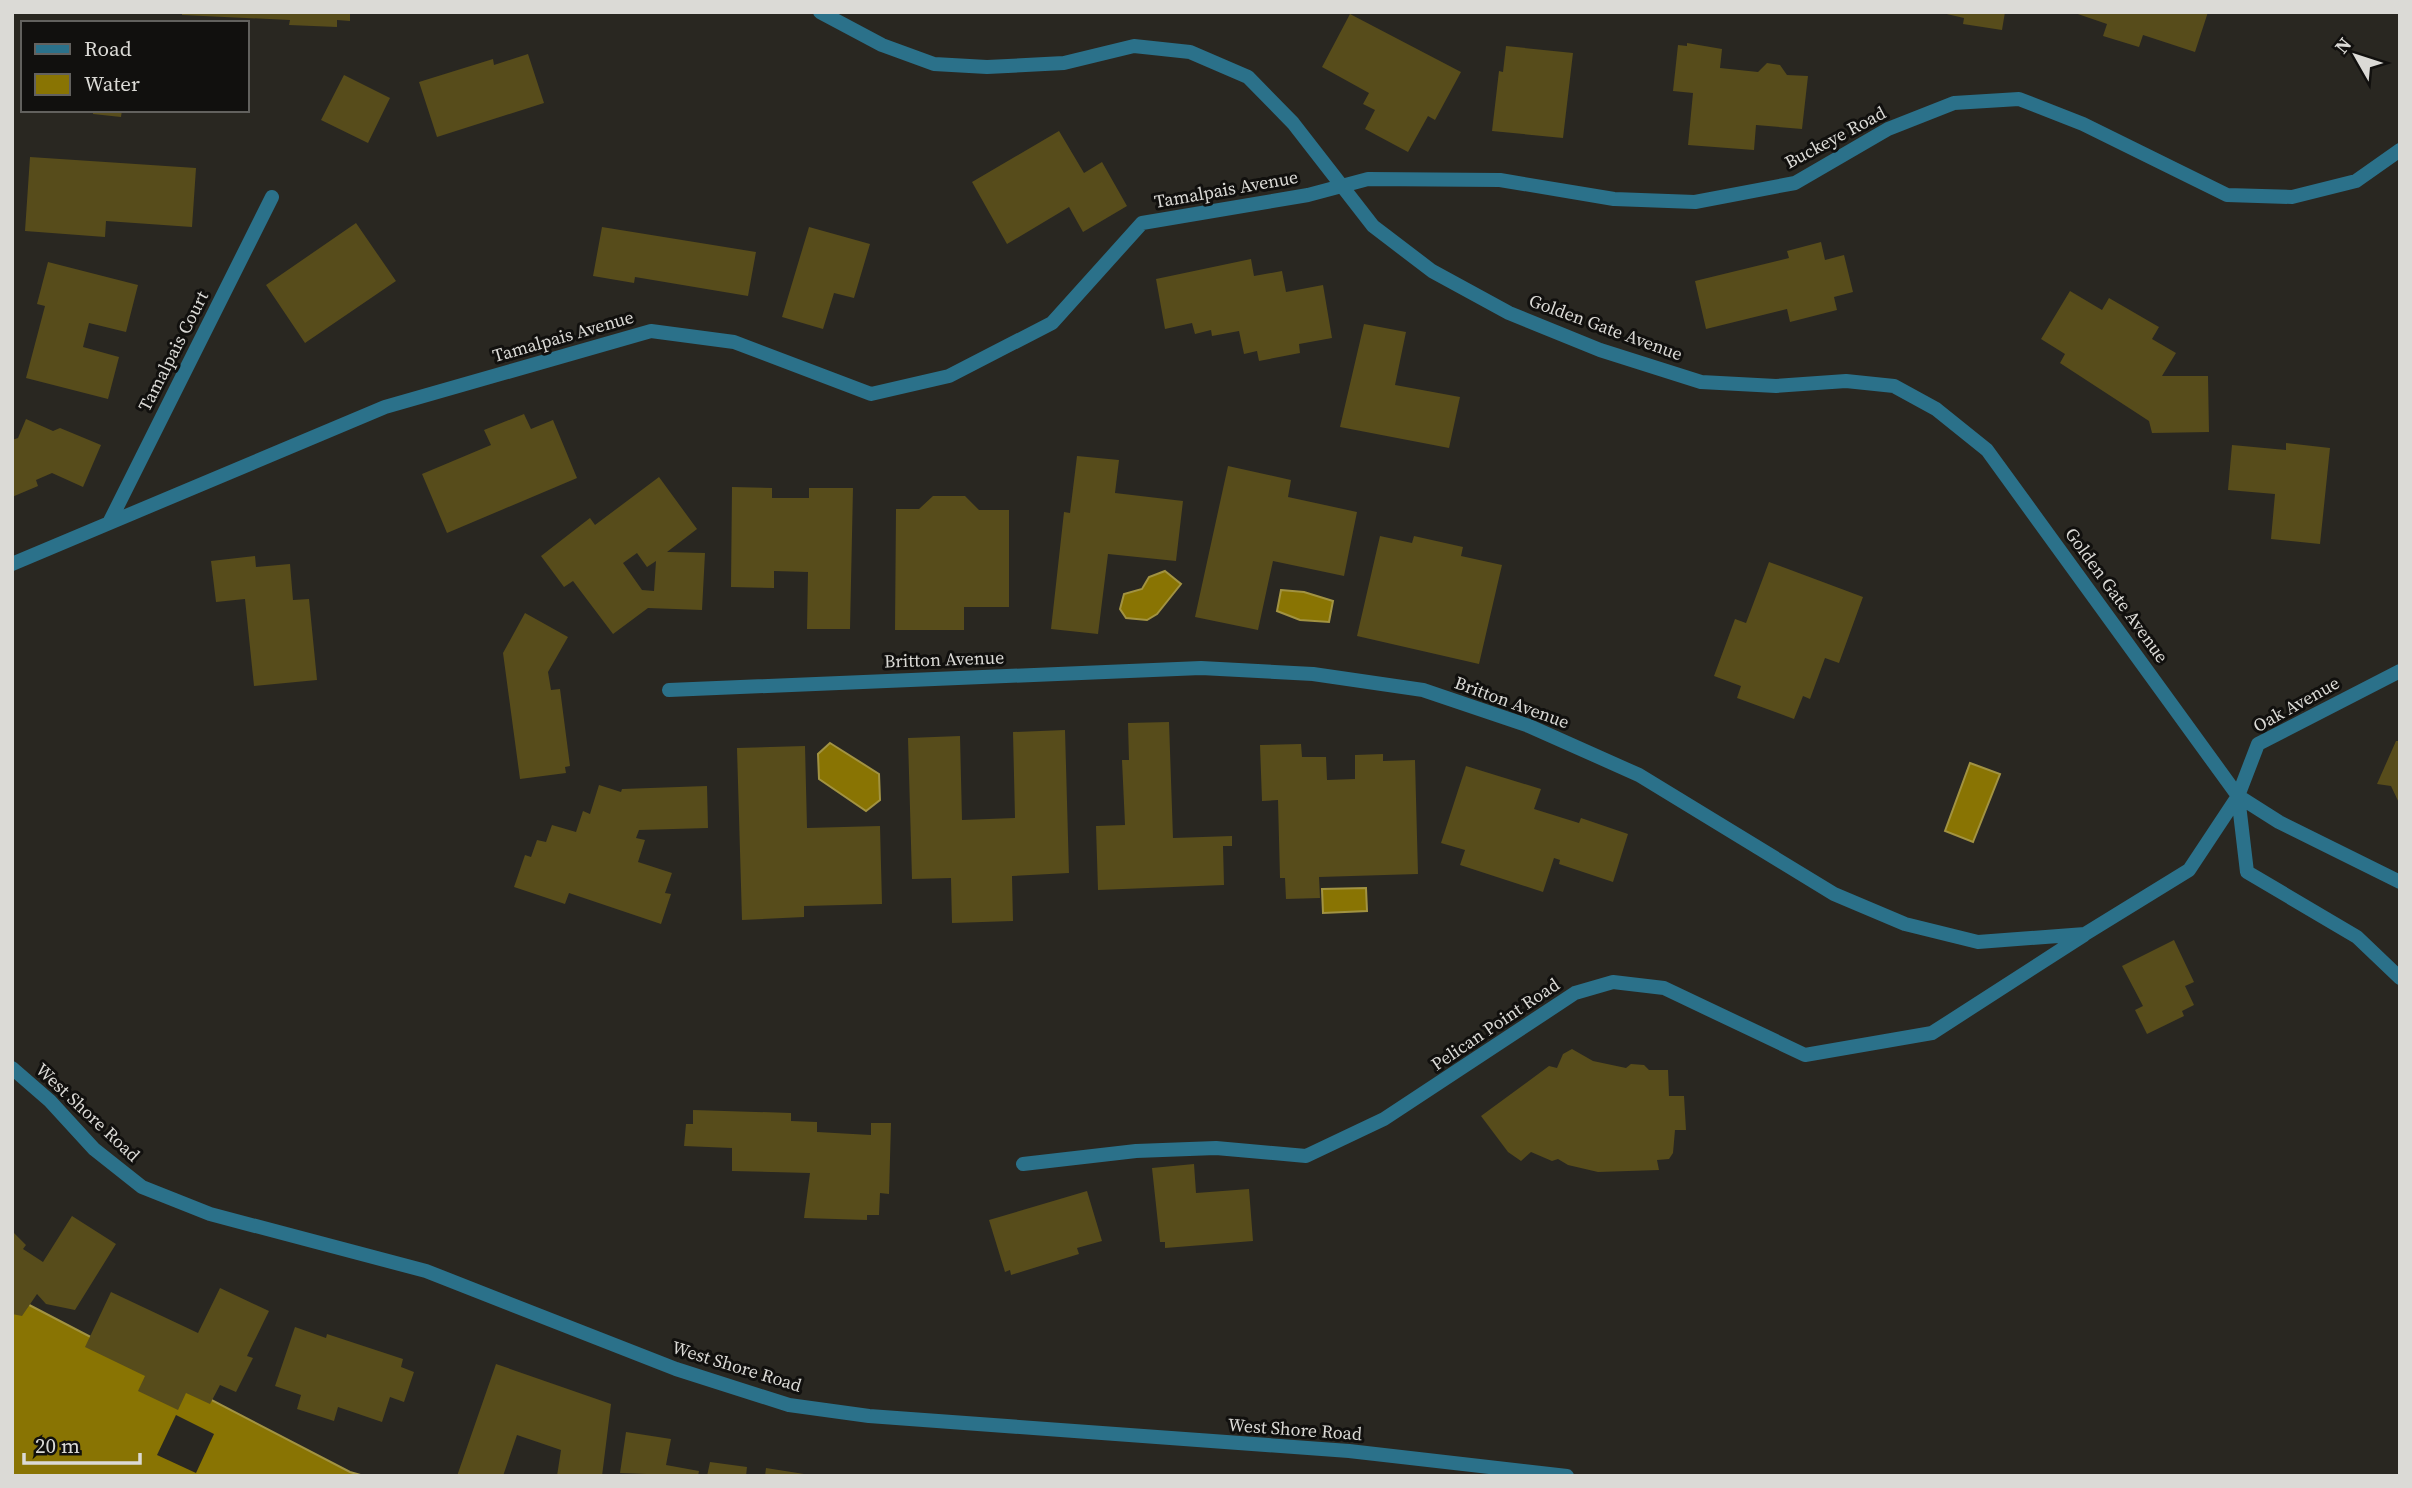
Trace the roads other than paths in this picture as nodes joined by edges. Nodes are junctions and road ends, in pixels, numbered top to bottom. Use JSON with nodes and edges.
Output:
{"nodes":[{"id":1,"x":820,"y":12,"type":"edge"},
{"id":2,"x":2400,"y":150,"type":"edge"},
{"id":3,"x":1338,"y":185,"type":"junction"},
{"id":4,"x":272,"y":197,"type":"dead end"},
{"id":5,"x":109,"y":523,"type":"junction"},
{"id":6,"x":12,"y":564,"type":"edge"},
{"id":7,"x":2400,"y":671,"type":"edge"},
{"id":8,"x":669,"y":690,"type":"dead end"},
{"id":9,"x":2238,"y":796,"type":"junction"},
{"id":10,"x":2400,"y":882,"type":"edge"},
{"id":11,"x":2085,"y":934,"type":"junction"},
{"id":12,"x":2400,"y":978,"type":"edge"},
{"id":13,"x":12,"y":1068,"type":"edge"},
{"id":14,"x":1023,"y":1164,"type":"dead end"},
{"id":15,"x":1567,"y":1476,"type":"edge"}],
"edges":[{"from":1,"to":3,"type":"street","name":"Golden Gate Avenue"},
{"from":2,"to":3,"type":"street","name":"Buckeye Road"},
{"from":3,"to":5,"type":"street","name":"Tamalpais Avenue"},
{"from":3,"to":9,"type":"street","name":"Golden Gate Avenue"},
{"from":4,"to":5,"type":"street","name":"Tamalpais Court"},
{"from":5,"to":6,"type":"street","name":"Tamalpais Avenue"},
{"from":7,"to":9,"type":"street","name":"Oak Avenue"},
{"from":8,"to":11,"type":"street","name":"Britton Avenue"},
{"from":9,"to":10,"type":"street","name":"Golden Gate Avenue"},
{"from":9,"to":11,"type":"street","name":"Britton Avenue"},
{"from":9,"to":12,"type":"street"},
{"from":11,"to":14,"type":"street","name":"Pelican Point Road"},
{"from":13,"to":15,"type":"street","name":"West Shore Road"}]}
